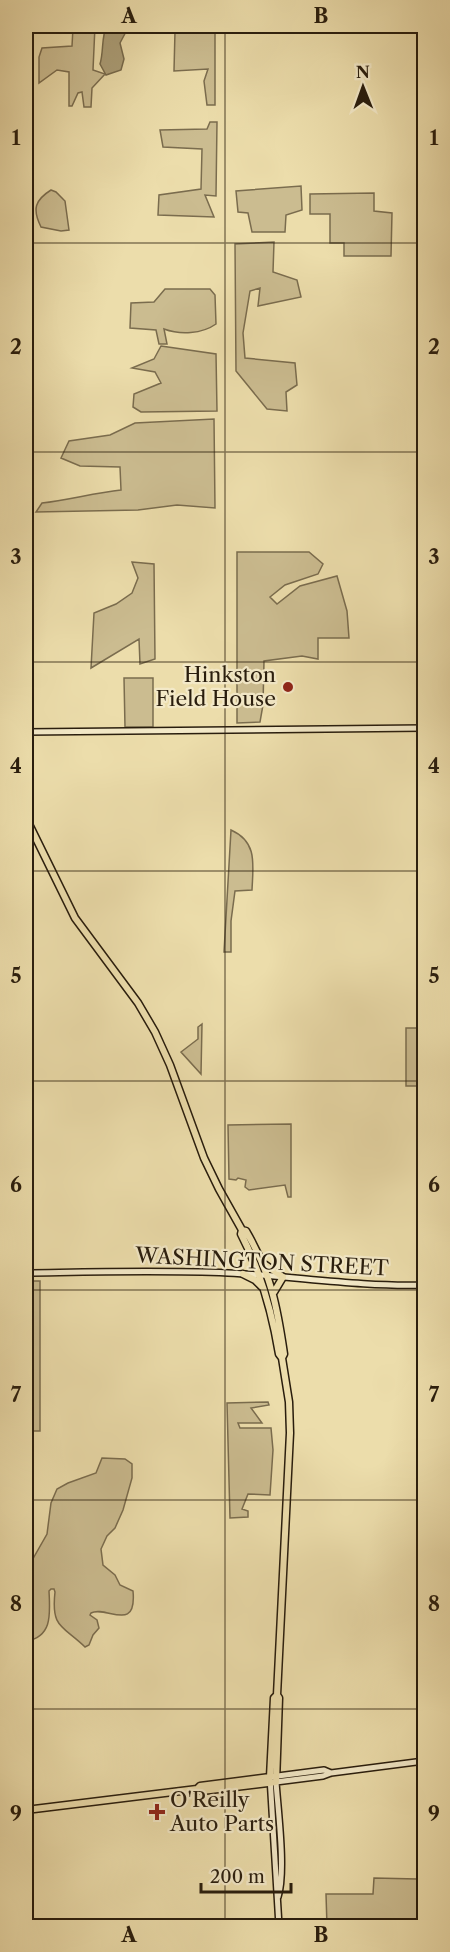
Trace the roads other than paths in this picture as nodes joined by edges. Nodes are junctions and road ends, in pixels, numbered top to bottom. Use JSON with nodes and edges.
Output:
{"nodes":[{"id":1,"x":424,"y":728,"type":"edge"},
{"id":2,"x":26,"y":732,"type":"edge"},
{"id":3,"x":26,"y":818,"type":"edge"},
{"id":4,"x":242,"y":1230,"type":"junction"},
{"id":5,"x":254,"y":1263,"type":"junction"},
{"id":6,"x":263,"y":1263,"type":"junction"},
{"id":7,"x":26,"y":1273,"type":"edge"},
{"id":8,"x":243,"y":1274,"type":"junction"},
{"id":9,"x":259,"y":1275,"type":"junction"},
{"id":10,"x":268,"y":1276,"type":"junction"},
{"id":11,"x":283,"y":1277,"type":"junction"},
{"id":12,"x":424,"y":1285,"type":"edge"},
{"id":13,"x":264,"y":1289,"type":"junction"},
{"id":14,"x":274,"y":1292,"type":"junction"},
{"id":15,"x":282,"y":1358,"type":"junction"},
{"id":16,"x":424,"y":1761,"type":"edge"},
{"id":17,"x":273,"y":1780,"type":"junction"},
{"id":18,"x":26,"y":1810,"type":"edge"},
{"id":19,"x":279,"y":1926,"type":"edge"}],
"edges":[{"from":1,"to":2,"type":"main road"},
{"from":3,"to":4,"type":"main road"},
{"from":4,"to":5,"type":"main road"},
{"from":4,"to":6,"type":"main road"},
{"from":5,"to":8,"type":"main road"},
{"from":5,"to":9,"type":"main road"},
{"from":6,"to":10,"type":"main road"},
{"from":6,"to":11,"type":"main road"},
{"from":7,"to":8,"type":"main road","name":"WASHINGTON STREET"},
{"from":8,"to":9,"type":"main road","name":"WASHINGTON STREET"},
{"from":8,"to":13,"type":"main road"},
{"from":9,"to":10,"type":"main road","name":"WASHINGTON STREET"},
{"from":9,"to":13,"type":"main road"},
{"from":10,"to":11,"type":"main road","name":"WASHINGTON STREET"},
{"from":10,"to":14,"type":"main road"},
{"from":11,"to":12,"type":"main road","name":"WASHINGTON STREET"},
{"from":11,"to":14,"type":"main road"},
{"from":13,"to":15,"type":"main road"},
{"from":14,"to":15,"type":"main road"},
{"from":15,"to":17,"type":"main road"},
{"from":16,"to":17,"type":"main road"},
{"from":17,"to":18,"type":"main road"},
{"from":17,"to":19,"type":"main road"}]}
